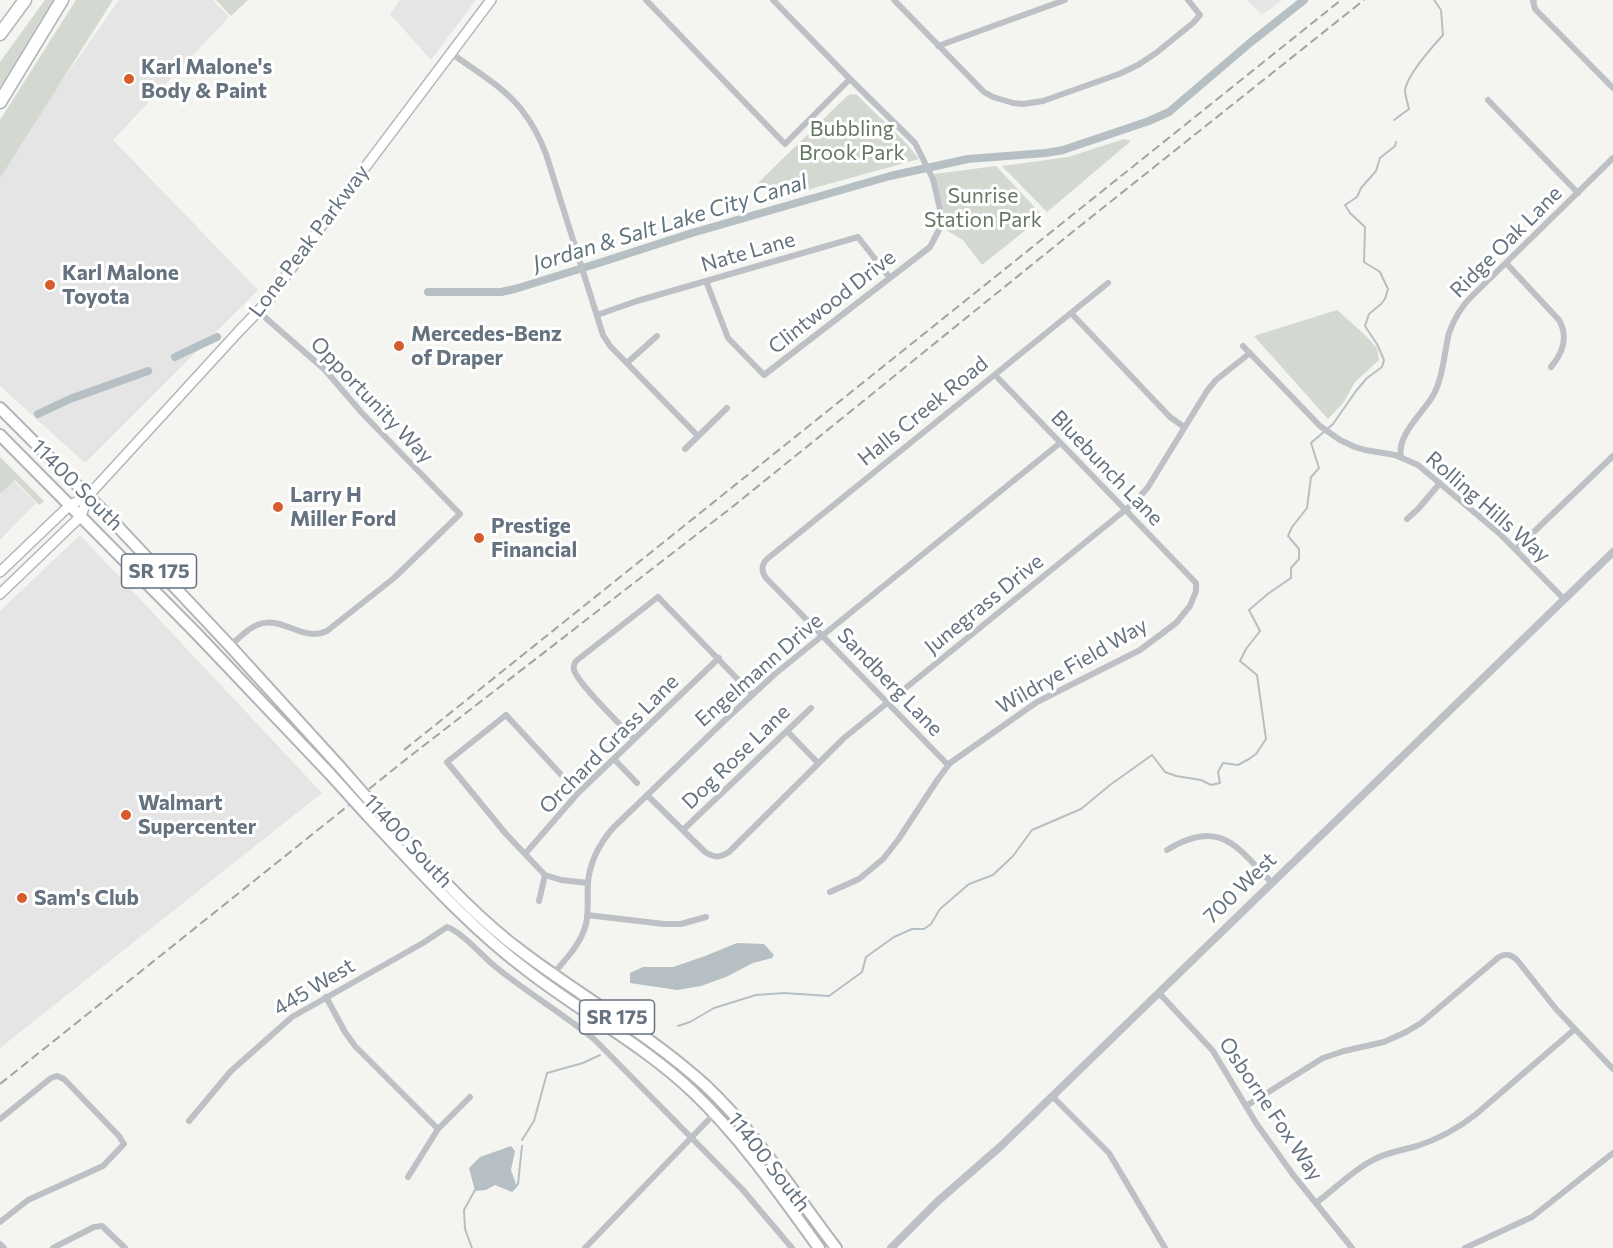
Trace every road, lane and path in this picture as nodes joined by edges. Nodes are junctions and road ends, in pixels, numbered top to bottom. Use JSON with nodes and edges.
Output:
{"nodes":[{"id":1,"x":25,"y":0,"type":"edge"},
{"id":2,"x":62,"y":0,"type":"edge"},
{"id":3,"x":491,"y":0,"type":"edge"},
{"id":4,"x":646,"y":0,"type":"edge"},
{"id":5,"x":773,"y":0,"type":"edge"},
{"id":6,"x":894,"y":0,"type":"edge"},
{"id":7,"x":1065,"y":0,"type":"edge"},
{"id":8,"x":1188,"y":0,"type":"edge"},
{"id":9,"x":1534,"y":0,"type":"edge"},
{"id":10,"x":0,"y":34,"type":"edge"},
{"id":11,"x":938,"y":46,"type":"junction"},
{"id":12,"x":452,"y":53,"type":"junction"},
{"id":13,"x":850,"y":79,"type":"junction"},
{"id":14,"x":1613,"y":88,"type":"edge"},
{"id":15,"x":1488,"y":100,"type":"dead end"},
{"id":16,"x":0,"y":102,"type":"edge"},
{"id":17,"x":1613,"y":158,"type":"edge"},
{"id":18,"x":1578,"y":193,"type":"junction"},
{"id":19,"x":1506,"y":263,"type":"junction"},
{"id":20,"x":890,"y":278,"type":"junction"},
{"id":21,"x":706,"y":281,"type":"junction"},
{"id":22,"x":1108,"y":283,"type":"dead end"},
{"id":23,"x":259,"y":312,"type":"junction"},
{"id":24,"x":1071,"y":313,"type":"junction"},
{"id":25,"x":597,"y":315,"type":"junction"},
{"id":26,"x":657,"y":336,"type":"dead end"},
{"id":27,"x":1243,"y":346,"type":"dead end"},
{"id":28,"x":1250,"y":353,"type":"junction"},
{"id":29,"x":627,"y":363,"type":"junction"},
{"id":30,"x":1551,"y":367,"type":"dead end"},
{"id":31,"x":995,"y":375,"type":"junction"},
{"id":32,"x":0,"y":408,"type":"edge"},
{"id":33,"x":727,"y":408,"type":"dead end"},
{"id":34,"x":1184,"y":427,"type":"junction"},
{"id":35,"x":0,"y":435,"type":"edge"},
{"id":36,"x":698,"y":436,"type":"junction"},
{"id":37,"x":1060,"y":443,"type":"junction"},
{"id":38,"x":685,"y":449,"type":"dead end"},
{"id":39,"x":1613,"y":456,"type":"edge"},
{"id":40,"x":1401,"y":457,"type":"junction"},
{"id":41,"x":1440,"y":483,"type":"junction"},
{"id":42,"x":88,"y":496,"type":"junction"},
{"id":43,"x":70,"y":505,"type":"junction"},
{"id":44,"x":1125,"y":510,"type":"junction"},
{"id":45,"x":81,"y":516,"type":"junction"},
{"id":46,"x":1407,"y":519,"type":"dead end"},
{"id":47,"x":1516,"y":549,"type":"junction"},
{"id":48,"x":1613,"y":552,"type":"edge"},
{"id":49,"x":762,"y":567,"type":"joint"},
{"id":50,"x":0,"y":572,"type":"edge"},
{"id":51,"x":1196,"y":583,"type":"joint"},
{"id":52,"x":0,"y":594,"type":"edge"},
{"id":53,"x":1564,"y":599,"type":"junction"},
{"id":54,"x":822,"y":636,"type":"junction"},
{"id":55,"x":230,"y":646,"type":"junction"},
{"id":56,"x":718,"y":658,"type":"junction"},
{"id":57,"x":752,"y":694,"type":"junction"},
{"id":58,"x":887,"y":703,"type":"junction"},
{"id":59,"x":811,"y":708,"type":"dead end"},
{"id":60,"x":787,"y":731,"type":"junction"},
{"id":61,"x":634,"y":740,"type":"junction"},
{"id":62,"x":614,"y":759,"type":"junction"},
{"id":63,"x":818,"y":763,"type":"junction"},
{"id":64,"x":948,"y":765,"type":"junction"},
{"id":65,"x":637,"y":783,"type":"dead end"},
{"id":66,"x":578,"y":794,"type":"junction"},
{"id":67,"x":647,"y":795,"type":"junction"},
{"id":68,"x":372,"y":812,"type":"junction"},
{"id":69,"x":683,"y":830,"type":"junction"},
{"id":70,"x":1167,"y":850,"type":"dead end"},
{"id":71,"x":525,"y":854,"type":"junction"},
{"id":72,"x":545,"y":875,"type":"junction"},
{"id":73,"x":1272,"y":882,"type":"junction"},
{"id":74,"x":588,"y":883,"type":"junction"},
{"id":75,"x":830,"y":891,"type":"dead end"},
{"id":76,"x":539,"y":901,"type":"dead end"},
{"id":77,"x":587,"y":915,"type":"junction"},
{"id":78,"x":706,"y":917,"type":"dead end"},
{"id":79,"x":488,"y":940,"type":"junction"},
{"id":80,"x":553,"y":974,"type":"junction"},
{"id":81,"x":1159,"y":993,"type":"junction"},
{"id":82,"x":326,"y":997,"type":"junction"},
{"id":83,"x":1575,"y":1029,"type":"junction"},
{"id":84,"x":1613,"y":1069,"type":"edge"},
{"id":85,"x":1052,"y":1096,"type":"junction"},
{"id":86,"x":470,"y":1097,"type":"dead end"},
{"id":87,"x":1246,"y":1106,"type":"junction"},
{"id":88,"x":715,"y":1113,"type":"junction"},
{"id":89,"x":0,"y":1119,"type":"edge"},
{"id":90,"x":189,"y":1121,"type":"dead end"},
{"id":91,"x":438,"y":1129,"type":"junction"},
{"id":92,"x":691,"y":1137,"type":"junction"},
{"id":93,"x":1613,"y":1153,"type":"edge"},
{"id":94,"x":408,"y":1177,"type":"dead end"},
{"id":95,"x":1316,"y":1203,"type":"junction"},
{"id":96,"x":0,"y":1222,"type":"edge"},
{"id":97,"x":0,"y":1244,"type":"edge"},
{"id":98,"x":4,"y":1248,"type":"edge"},
{"id":99,"x":53,"y":1248,"type":"edge"},
{"id":100,"x":125,"y":1248,"type":"edge"},
{"id":101,"x":585,"y":1248,"type":"edge"},
{"id":102,"x":792,"y":1248,"type":"edge"},
{"id":103,"x":819,"y":1248,"type":"edge"},
{"id":104,"x":836,"y":1248,"type":"edge"},
{"id":105,"x":891,"y":1248,"type":"edge"},
{"id":106,"x":1165,"y":1248,"type":"edge"},
{"id":107,"x":1352,"y":1248,"type":"edge"},
{"id":108,"x":1465,"y":1248,"type":"edge"}],
"edges":[{"from":1,"to":10,"type":"highway"},
{"from":2,"to":16,"type":"highway"},
{"from":3,"to":12,"type":"main road","name":"Lone Peak Parkway"},
{"from":4,"to":13,"type":"street"},
{"from":5,"to":13,"type":"street"},
{"from":6,"to":11,"type":"street"},
{"from":7,"to":11,"type":"street"},
{"from":8,"to":11,"type":"street"},
{"from":9,"to":14,"type":"street"},
{"from":12,"to":23,"type":"main road","name":"Lone Peak Parkway"},
{"from":12,"to":25,"type":"street"},
{"from":13,"to":20,"type":"street","name":"Clintwood Drive"},
{"from":15,"to":18,"type":"street"},
{"from":17,"to":18,"type":"street","name":"Ridge Oak Lane"},
{"from":18,"to":19,"type":"street","name":"Ridge Oak Lane"},
{"from":19,"to":30,"type":"street"},
{"from":19,"to":40,"type":"street","name":"Ridge Oak Lane"},
{"from":20,"to":21,"type":"street","name":"Nate Lane"},
{"from":20,"to":21,"type":"street","name":"Clintwood Drive"},
{"from":21,"to":25,"type":"street","name":"Nate Lane"},
{"from":22,"to":24,"type":"street","name":"Halls Creek Road"},
{"from":23,"to":42,"type":"main road","name":"Lone Peak Parkway"},
{"from":23,"to":55,"type":"street","name":"Opportunity Way"},
{"from":24,"to":31,"type":"street","name":"Halls Creek Road"},
{"from":24,"to":34,"type":"street"},
{"from":25,"to":29,"type":"street"},
{"from":26,"to":29,"type":"street"},
{"from":27,"to":28,"type":"street","name":"Rolling Hills Way"},
{"from":28,"to":34,"type":"street","name":"Junegrass Drive"},
{"from":28,"to":40,"type":"street","name":"Rolling Hills Way"},
{"from":29,"to":36,"type":"street"},
{"from":31,"to":37,"type":"street","name":"Bluebunch Lane"},
{"from":31,"to":49,"type":"street","name":"Halls Creek Road"},
{"from":32,"to":42,"type":"main road","name":"11400 South","number":"SR 175"},
{"from":33,"to":36,"type":"street"},
{"from":34,"to":44,"type":"street","name":"Junegrass Drive"},
{"from":35,"to":43,"type":"main road","name":"11400 South","number":"SR 175"},
{"from":36,"to":38,"type":"street"},
{"from":37,"to":44,"type":"street","name":"Bluebunch Lane"},
{"from":37,"to":54,"type":"street","name":"Engelmann Drive"},
{"from":39,"to":47,"type":"street"},
{"from":40,"to":41,"type":"street","name":"Rolling Hills Way"},
{"from":41,"to":46,"type":"street"},
{"from":41,"to":47,"type":"street","name":"Rolling Hills Way"},
{"from":42,"to":43,"type":"main road"},
{"from":42,"to":45,"type":"main road"},
{"from":42,"to":55,"type":"main road","name":"11400 South","number":"SR 175"},
{"from":43,"to":45,"type":"main road","name":"11400 South","number":"SR 175"},
{"from":43,"to":50,"type":"main road"},
{"from":44,"to":51,"type":"street","name":"Bluebunch Lane"},
{"from":44,"to":58,"type":"street","name":"Junegrass Drive"},
{"from":45,"to":52,"type":"main road"},
{"from":45,"to":68,"type":"main road","name":"11400 South","number":"SR 175","bridge":true},
{"from":47,"to":53,"type":"street","name":"Rolling Hills Way"},
{"from":48,"to":53,"type":"street","name":"700 West"},
{"from":49,"to":54,"type":"street","name":"Sandberg Lane"},
{"from":51,"to":64,"type":"street","name":"Wildrye Field Way"},
{"from":53,"to":73,"type":"street","name":"700 West"},
{"from":54,"to":57,"type":"street","name":"Engelmann Drive"},
{"from":54,"to":58,"type":"street","name":"Sandberg Lane"},
{"from":55,"to":68,"type":"main road","name":"11400 South","number":"SR 175","bridge":true},
{"from":56,"to":57,"type":"street"},
{"from":56,"to":61,"type":"street","name":"Orchard Grass Lane"},
{"from":56,"to":61,"type":"street"},
{"from":57,"to":67,"type":"street","name":"Engelmann Drive"},
{"from":58,"to":63,"type":"street","name":"Junegrass Drive"},
{"from":58,"to":64,"type":"street","name":"Sandberg Lane"},
{"from":59,"to":60,"type":"street","name":"Dog Rose Lane"},
{"from":60,"to":63,"type":"street"},
{"from":60,"to":69,"type":"street","name":"Dog Rose Lane"},
{"from":61,"to":62,"type":"street","name":"Orchard Grass Lane"},
{"from":62,"to":65,"type":"street"},
{"from":62,"to":66,"type":"street","name":"Orchard Grass Lane"},
{"from":63,"to":69,"type":"street","name":"Junegrass Drive"},
{"from":64,"to":75,"type":"street"},
{"from":66,"to":71,"type":"street","name":"Orchard Grass Lane"},
{"from":66,"to":71,"type":"street"},
{"from":67,"to":69,"type":"street"},
{"from":67,"to":74,"type":"street","name":"Engelmann Drive"},
{"from":68,"to":79,"type":"main road","name":"11400 South","number":"SR 175"},
{"from":68,"to":80,"type":"main road","name":"11400 South","number":"SR 175"},
{"from":70,"to":73,"type":"street"},
{"from":71,"to":72,"type":"street"},
{"from":72,"to":74,"type":"street"},
{"from":72,"to":76,"type":"street"},
{"from":73,"to":81,"type":"street","name":"700 West"},
{"from":74,"to":77,"type":"street","name":"Engelmann Drive"},
{"from":77,"to":78,"type":"street"},
{"from":77,"to":80,"type":"street","name":"Engelmann Drive"},
{"from":79,"to":80,"type":"main road"},
{"from":79,"to":88,"type":"main road","name":"11400 South","number":"SR 175"},
{"from":80,"to":104,"type":"main road","name":"11400 South","number":"SR 175"},
{"from":81,"to":85,"type":"street","name":"700 West"},
{"from":81,"to":87,"type":"street","name":"Osborne Fox Way"},
{"from":82,"to":90,"type":"street","name":"445 West"},
{"from":82,"to":91,"type":"street"},
{"from":82,"to":92,"type":"street","name":"445 West"},
{"from":83,"to":84,"type":"street"},
{"from":83,"to":87,"type":"street"},
{"from":83,"to":95,"type":"street"},
{"from":85,"to":105,"type":"street","name":"700 West"},
{"from":85,"to":106,"type":"street"},
{"from":86,"to":91,"type":"street"},
{"from":87,"to":95,"type":"street","name":"Osborne Fox Way"},
{"from":88,"to":92,"type":"street"},
{"from":88,"to":103,"type":"main road","name":"11400 South","number":"SR 175"},
{"from":89,"to":96,"type":"street"},
{"from":91,"to":94,"type":"street"},
{"from":92,"to":101,"type":"street"},
{"from":92,"to":102,"type":"street"},
{"from":93,"to":108,"type":"street"},
{"from":95,"to":107,"type":"street","name":"Osborne Fox Way"},
{"from":97,"to":98,"type":"street"},
{"from":99,"to":100,"type":"street"}]}
